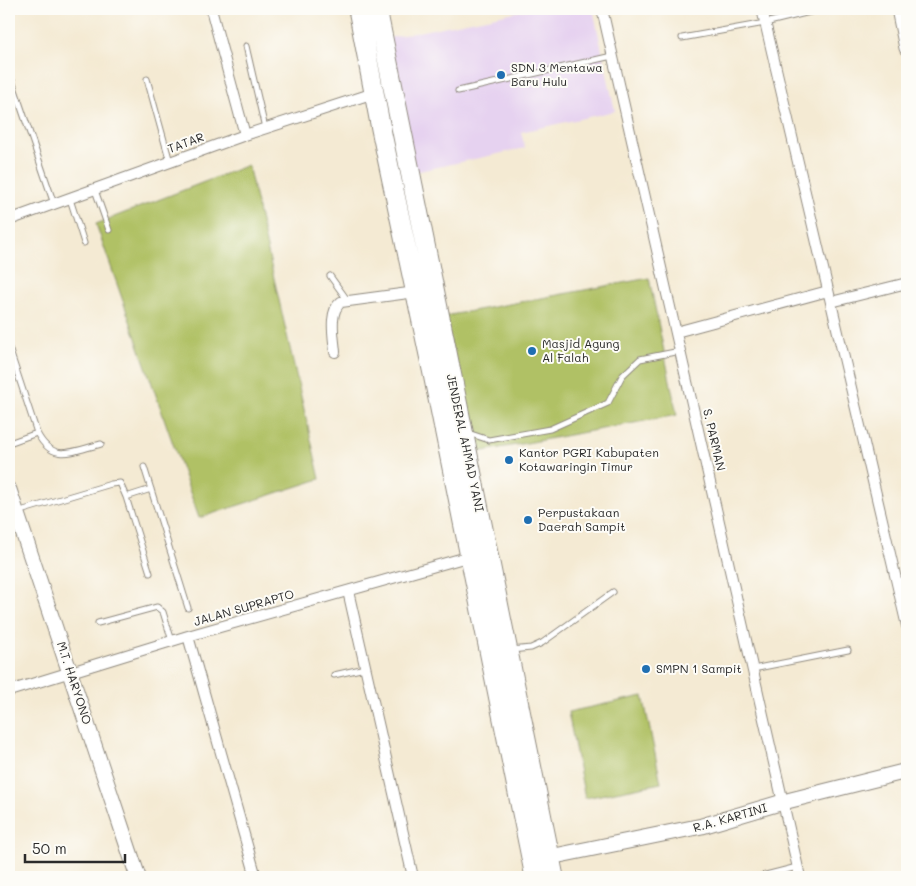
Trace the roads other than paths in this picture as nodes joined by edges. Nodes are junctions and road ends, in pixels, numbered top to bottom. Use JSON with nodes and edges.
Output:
{"nodes":[{"id":1,"x":211,"y":9,"type":"edge"},
{"id":2,"x":358,"y":9,"type":"edge"},
{"id":3,"x":377,"y":9,"type":"edge"},
{"id":4,"x":602,"y":9,"type":"edge"},
{"id":5,"x":762,"y":9,"type":"edge"},
{"id":6,"x":822,"y":9,"type":"edge"},
{"id":7,"x":898,"y":9,"type":"edge"},
{"id":8,"x":765,"y":23,"type":"junction"},
{"id":9,"x":682,"y":38,"type":"dead end"},
{"id":10,"x":246,"y":46,"type":"dead end"},
{"id":11,"x":907,"y":48,"type":"edge"},
{"id":12,"x":612,"y":56,"type":"junction"},
{"id":13,"x":9,"y":72,"type":"edge"},
{"id":14,"x":147,"y":79,"type":"dead end"},
{"id":15,"x":458,"y":91,"type":"dead end"},
{"id":16,"x":374,"y":93,"type":"junction"},
{"id":17,"x":265,"y":129,"type":"junction"},
{"id":18,"x":245,"y":135,"type":"junction"},
{"id":19,"x":170,"y":162,"type":"junction"},
{"id":20,"x":95,"y":190,"type":"junction"},
{"id":21,"x":70,"y":199,"type":"junction"},
{"id":22,"x":54,"y":205,"type":"junction"},
{"id":23,"x":9,"y":220,"type":"edge"},
{"id":24,"x":109,"y":230,"type":"dead end"},
{"id":25,"x":84,"y":243,"type":"dead end"},
{"id":26,"x":330,"y":276,"type":"dead end"},
{"id":27,"x":907,"y":283,"type":"edge"},
{"id":28,"x":828,"y":291,"type":"junction"},
{"id":29,"x":416,"y":292,"type":"junction"},
{"id":30,"x":348,"y":301,"type":"junction"},
{"id":31,"x":831,"y":302,"type":"junction"},
{"id":32,"x":676,"y":332,"type":"junction"},
{"id":33,"x":9,"y":348,"type":"edge"},
{"id":34,"x":680,"y":351,"type":"junction"},
{"id":35,"x":335,"y":352,"type":"dead end"},
{"id":36,"x":462,"y":431,"type":"junction"},
{"id":37,"x":37,"y":433,"type":"junction"},
{"id":38,"x":9,"y":443,"type":"edge"},
{"id":39,"x":101,"y":444,"type":"dead end"},
{"id":40,"x":144,"y":467,"type":"dead end"},
{"id":41,"x":150,"y":489,"type":"junction"},
{"id":42,"x":9,"y":490,"type":"edge"},
{"id":43,"x":126,"y":496,"type":"junction"},
{"id":44,"x":17,"y":513,"type":"junction"},
{"id":45,"x":479,"y":554,"type":"junction"},
{"id":46,"x":150,"y":573,"type":"dead end"},
{"id":47,"x":348,"y":591,"type":"junction"},
{"id":48,"x":613,"y":592,"type":"dead end"},
{"id":49,"x":188,"y":608,"type":"dead end"},
{"id":50,"x":98,"y":623,"type":"dead end"},
{"id":51,"x":907,"y":626,"type":"edge"},
{"id":52,"x":188,"y":636,"type":"junction"},
{"id":53,"x":172,"y":641,"type":"junction"},
{"id":54,"x":508,"y":650,"type":"junction"},
{"id":55,"x":848,"y":650,"type":"dead end"},
{"id":56,"x":365,"y":668,"type":"junction"},
{"id":57,"x":753,"y":669,"type":"junction"},
{"id":58,"x":70,"y":672,"type":"junction"},
{"id":59,"x":334,"y":675,"type":"dead end"},
{"id":60,"x":9,"y":691,"type":"edge"},
{"id":61,"x":907,"y":771,"type":"edge"},
{"id":62,"x":782,"y":802,"type":"junction"},
{"id":63,"x":550,"y":857,"type":"junction"},
{"id":64,"x":798,"y":866,"type":"junction"},
{"id":65,"x":138,"y":877,"type":"edge"},
{"id":66,"x":256,"y":877,"type":"edge"},
{"id":67,"x":413,"y":877,"type":"edge"},
{"id":68,"x":535,"y":877,"type":"edge"},
{"id":69,"x":554,"y":877,"type":"edge"},
{"id":70,"x":758,"y":877,"type":"edge"},
{"id":71,"x":800,"y":877,"type":"edge"}],
"edges":[{"from":1,"to":18,"type":"street"},
{"from":2,"to":16,"type":"highway","name":"JENDERAL AHMAD YANI"},
{"from":3,"to":36,"type":"highway","name":"JENDERAL AHMAD YANI"},
{"from":4,"to":12,"type":"street","name":"S. PARMAN"},
{"from":5,"to":8,"type":"street"},
{"from":6,"to":8,"type":"lane"},
{"from":7,"to":11,"type":"street"},
{"from":8,"to":9,"type":"lane"},
{"from":8,"to":28,"type":"street"},
{"from":10,"to":17,"type":"lane"},
{"from":12,"to":15,"type":"lane"},
{"from":12,"to":32,"type":"street","name":"S. PARMAN"},
{"from":13,"to":22,"type":"lane"},
{"from":14,"to":19,"type":"lane"},
{"from":16,"to":17,"type":"street","name":"TATAR"},
{"from":16,"to":29,"type":"highway","name":"JENDERAL AHMAD YANI"},
{"from":17,"to":18,"type":"street","name":"TATAR"},
{"from":18,"to":19,"type":"street","name":"TATAR"},
{"from":19,"to":20,"type":"street","name":"TATAR"},
{"from":20,"to":21,"type":"street","name":"TATAR"},
{"from":20,"to":24,"type":"lane"},
{"from":21,"to":22,"type":"street","name":"TATAR"},
{"from":21,"to":25,"type":"lane"},
{"from":22,"to":23,"type":"street","name":"TATAR"},
{"from":26,"to":30,"type":"lane"},
{"from":27,"to":31,"type":"street"},
{"from":28,"to":31,"type":"street"},
{"from":28,"to":32,"type":"street"},
{"from":29,"to":30,"type":"street"},
{"from":29,"to":45,"type":"highway","name":"JENDERAL AHMAD YANI"},
{"from":30,"to":35,"type":"street"},
{"from":31,"to":51,"type":"street"},
{"from":32,"to":34,"type":"street","name":"S. PARMAN"},
{"from":33,"to":37,"type":"lane"},
{"from":34,"to":36,"type":"lane"},
{"from":34,"to":57,"type":"street","name":"S. PARMAN"},
{"from":36,"to":45,"type":"highway","name":"JENDERAL AHMAD YANI"},
{"from":37,"to":38,"type":"lane"},
{"from":37,"to":39,"type":"lane"},
{"from":40,"to":41,"type":"lane"},
{"from":41,"to":43,"type":"lane"},
{"from":41,"to":49,"type":"lane"},
{"from":42,"to":44,"type":"street","name":"M.T. HARYONO"},
{"from":43,"to":44,"type":"lane"},
{"from":43,"to":46,"type":"lane"},
{"from":44,"to":58,"type":"street","name":"M.T. HARYONO"},
{"from":45,"to":47,"type":"street","name":"JALAN SUPRAPTO"},
{"from":45,"to":54,"type":"highway","name":"JENDERAL AHMAD YANI"},
{"from":45,"to":68,"type":"highway","name":"JENDERAL AHMAD YANI"},
{"from":47,"to":52,"type":"street","name":"JALAN SUPRAPTO"},
{"from":47,"to":56,"type":"street"},
{"from":48,"to":54,"type":"lane"},
{"from":50,"to":53,"type":"lane"},
{"from":52,"to":53,"type":"street","name":"JALAN SUPRAPTO"},
{"from":52,"to":66,"type":"street"},
{"from":53,"to":58,"type":"street","name":"JALAN SUPRAPTO"},
{"from":54,"to":63,"type":"highway","name":"JENDERAL AHMAD YANI"},
{"from":55,"to":57,"type":"lane"},
{"from":56,"to":59,"type":"lane"},
{"from":56,"to":67,"type":"street"},
{"from":57,"to":62,"type":"street","name":"S. PARMAN"},
{"from":58,"to":60,"type":"street","name":"JALAN SUPRAPTO"},
{"from":58,"to":65,"type":"street","name":"M.T. HARYONO"},
{"from":61,"to":62,"type":"street","name":"R.A. KARTINI"},
{"from":62,"to":63,"type":"street","name":"R.A. KARTINI"},
{"from":62,"to":64,"type":"street","name":"S. PARMAN"},
{"from":63,"to":69,"type":"highway","name":"JENDERAL AHMAD YANI"},
{"from":64,"to":70,"type":"lane"},
{"from":64,"to":71,"type":"street","name":"S. PARMAN"}]}
